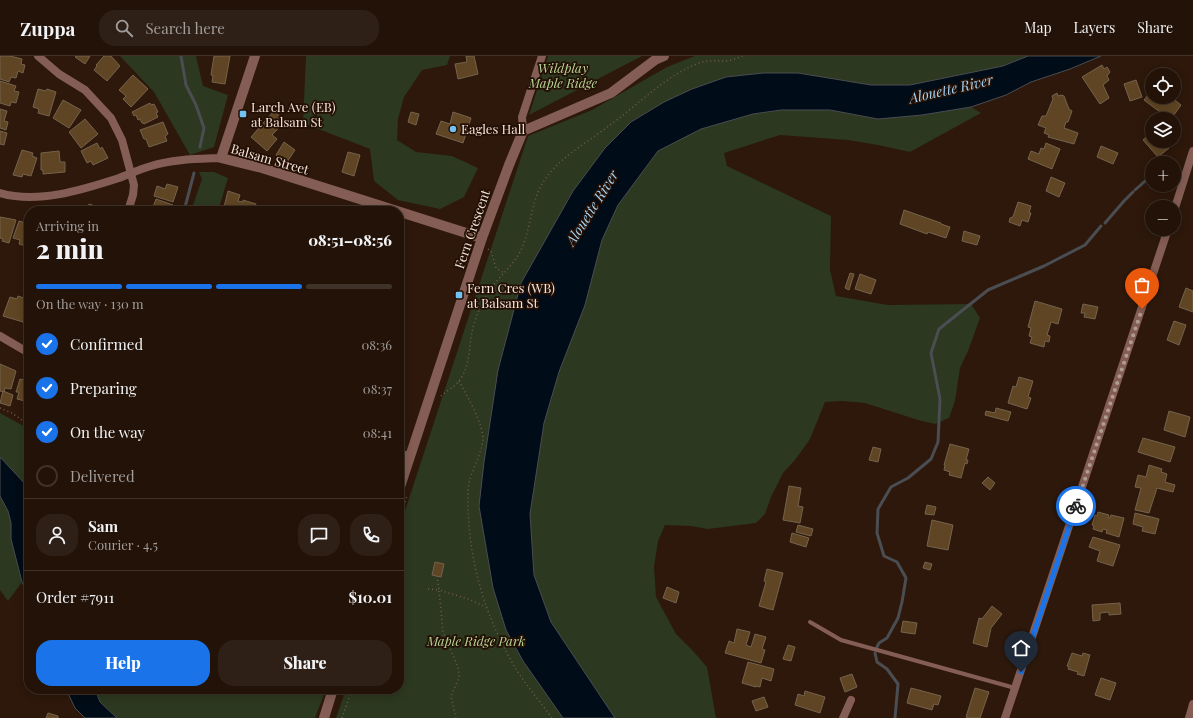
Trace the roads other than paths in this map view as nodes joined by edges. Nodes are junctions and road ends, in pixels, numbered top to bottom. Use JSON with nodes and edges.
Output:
{"nodes":[{"id":1,"x":38,"y":56,"type":"edge"},
{"id":2,"x":255,"y":56,"type":"edge"},
{"id":3,"x":542,"y":56,"type":"edge"},
{"id":4,"x":664,"y":56,"type":"edge"},
{"id":5,"x":523,"y":130,"type":"junction"},
{"id":6,"x":1193,"y":151,"type":"edge"},
{"id":7,"x":221,"y":158,"type":"junction"},
{"id":8,"x":131,"y":173,"type":"junction"},
{"id":9,"x":0,"y":194,"type":"edge"},
{"id":10,"x":1177,"y":200,"type":"edge"},
{"id":11,"x":130,"y":206,"type":"edge"},
{"id":12,"x":381,"y":206,"type":"edge"},
{"id":13,"x":404,"y":213,"type":"edge"},
{"id":14,"x":1166,"y":236,"type":"edge"},
{"id":15,"x":482,"y":238,"type":"junction"},
{"id":16,"x":0,"y":336,"type":"edge"},
{"id":17,"x":24,"y":350,"type":"edge"},
{"id":18,"x":404,"y":454,"type":"edge"},
{"id":19,"x":410,"y":456,"type":"junction"},
{"id":20,"x":404,"y":491,"type":"edge"},
{"id":21,"x":810,"y":622,"type":"dead end"},
{"id":22,"x":1015,"y":688,"type":"junction"},
{"id":23,"x":331,"y":694,"type":"edge"},
{"id":24,"x":851,"y":700,"type":"dead end"},
{"id":25,"x":1193,"y":704,"type":"edge"},
{"id":26,"x":324,"y":718,"type":"edge"},
{"id":27,"x":843,"y":718,"type":"edge"},
{"id":28,"x":1005,"y":718,"type":"edge"},
{"id":29,"x":1189,"y":718,"type":"edge"}],
"edges":[{"from":1,"to":8,"type":"street"},
{"from":2,"to":7,"type":"street"},
{"from":3,"to":5,"type":"street"},
{"from":4,"to":5,"type":"street"},
{"from":5,"to":15,"type":"street","name":"Fern Crescent"},
{"from":6,"to":10,"type":"street"},
{"from":7,"to":8,"type":"street","name":"Balsam Street"},
{"from":7,"to":12,"type":"street","name":"Balsam Street"},
{"from":8,"to":9,"type":"street","name":"Balsam Street"},
{"from":8,"to":11,"type":"street"},
{"from":13,"to":15,"type":"street","name":"Balsam Street"},
{"from":14,"to":22,"type":"street"},
{"from":15,"to":19,"type":"street","name":"Fern Crescent"},
{"from":16,"to":17,"type":"street"},
{"from":18,"to":19,"type":"street"},
{"from":19,"to":20,"type":"street","name":"Fern Crescent"},
{"from":21,"to":22,"type":"lane"},
{"from":22,"to":28,"type":"street"},
{"from":23,"to":26,"type":"street"},
{"from":24,"to":27,"type":"street"},
{"from":25,"to":29,"type":"street"}]}
